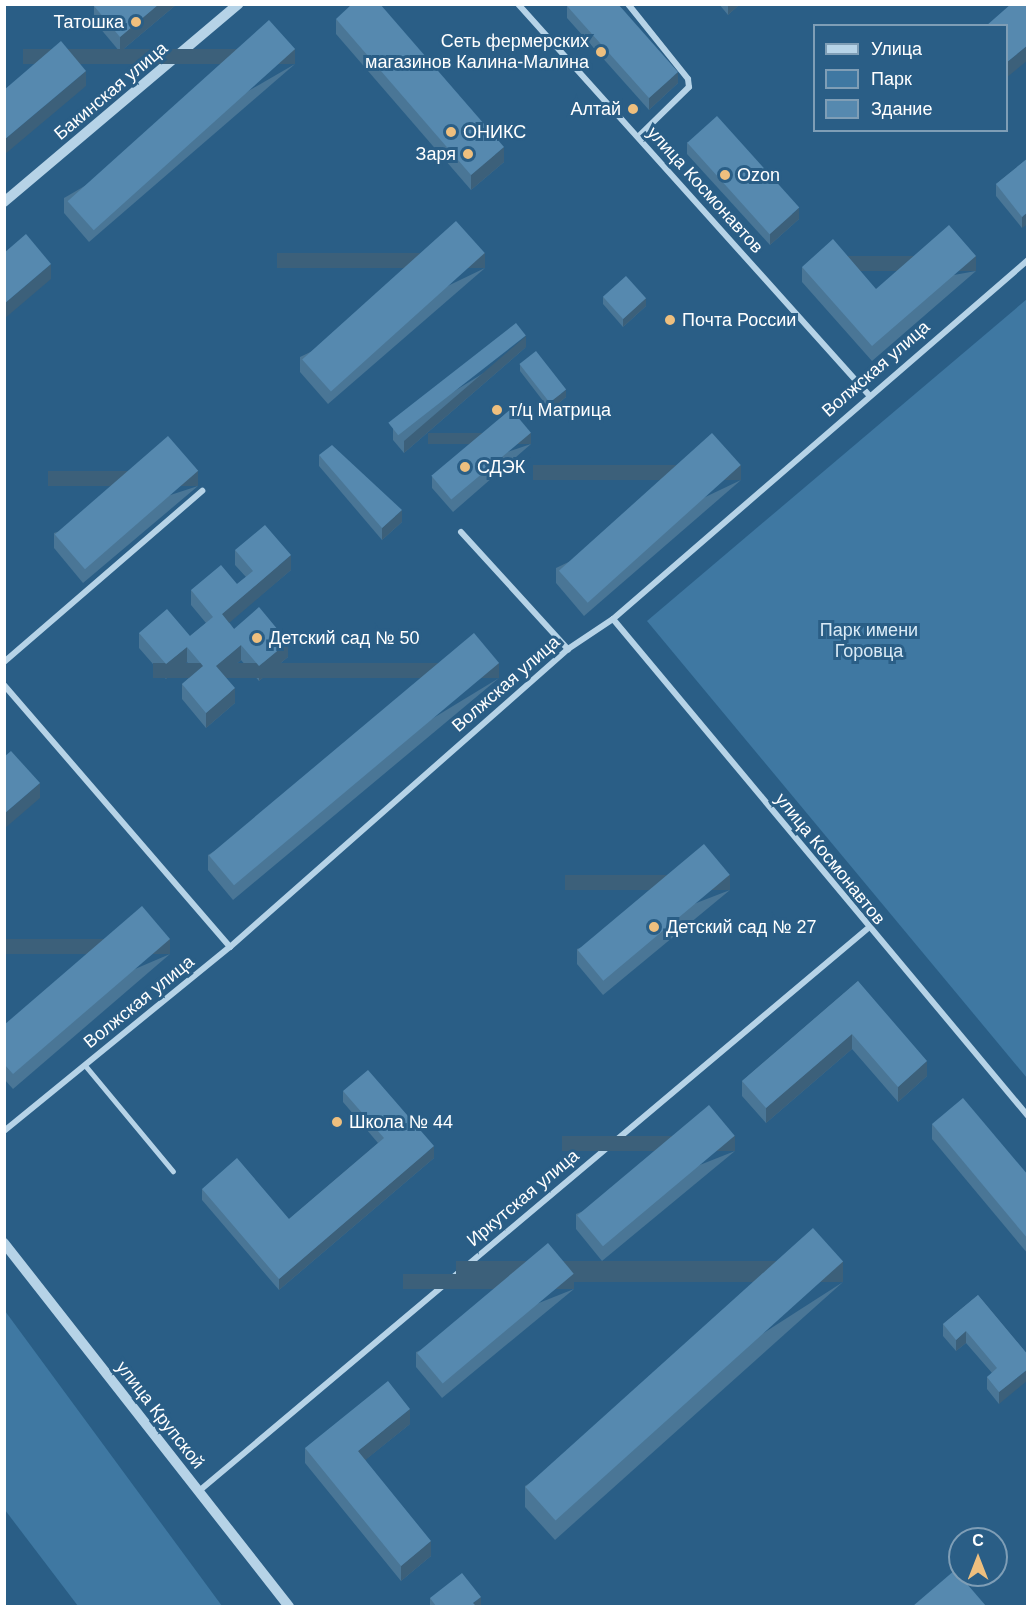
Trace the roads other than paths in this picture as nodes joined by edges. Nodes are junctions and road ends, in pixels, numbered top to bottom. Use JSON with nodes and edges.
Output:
{"nodes":[{"id":1,"x":238,"y":4,"type":"edge"},
{"id":2,"x":518,"y":4,"type":"edge"},
{"id":3,"x":627,"y":4,"type":"edge"},
{"id":4,"x":638,"y":137,"type":"junction"},
{"id":5,"x":4,"y":202,"type":"edge"},
{"id":6,"x":1028,"y":260,"type":"edge"},
{"id":7,"x":869,"y":395,"type":"junction"},
{"id":8,"x":202,"y":491,"type":"dead end"},
{"id":9,"x":461,"y":532,"type":"dead end"},
{"id":10,"x":613,"y":619,"type":"junction"},
{"id":11,"x":568,"y":650,"type":"junction"},
{"id":12,"x":4,"y":662,"type":"edge"},
{"id":13,"x":4,"y":685,"type":"edge"},
{"id":14,"x":867,"y":929,"type":"junction"},
{"id":15,"x":230,"y":947,"type":"junction"},
{"id":16,"x":85,"y":1065,"type":"junction"},
{"id":17,"x":1028,"y":1116,"type":"edge"},
{"id":18,"x":4,"y":1131,"type":"edge"},
{"id":19,"x":172,"y":1171,"type":"dead end"},
{"id":20,"x":4,"y":1243,"type":"edge"},
{"id":21,"x":199,"y":1491,"type":"junction"},
{"id":22,"x":289,"y":1606,"type":"edge"}],
"edges":[{"from":1,"to":5,"type":"street","name":"Бакинская улица"},
{"from":2,"to":4,"type":"street","name":"улица Космонавтов"},
{"from":3,"to":4,"type":"street"},
{"from":4,"to":7,"type":"street","name":"улица Космонавтов"},
{"from":6,"to":7,"type":"street","name":"Волжская улица"},
{"from":7,"to":10,"type":"street","name":"Волжская улица"},
{"from":8,"to":12,"type":"street"},
{"from":9,"to":11,"type":"street"},
{"from":10,"to":11,"type":"street","name":"Волжская улица"},
{"from":10,"to":14,"type":"street","name":"улица Космонавтов"},
{"from":11,"to":15,"type":"street","name":"Волжская улица"},
{"from":13,"to":15,"type":"street"},
{"from":14,"to":17,"type":"street","name":"улица Космонавтов"},
{"from":14,"to":21,"type":"street","name":"Иркутская улица"},
{"from":15,"to":16,"type":"street","name":"Волжская улица"},
{"from":16,"to":18,"type":"street","name":"Волжская улица"},
{"from":16,"to":19,"type":"lane"},
{"from":20,"to":21,"type":"street","name":"улица Крупской"},
{"from":21,"to":22,"type":"street","name":"улица Крупской"}]}
